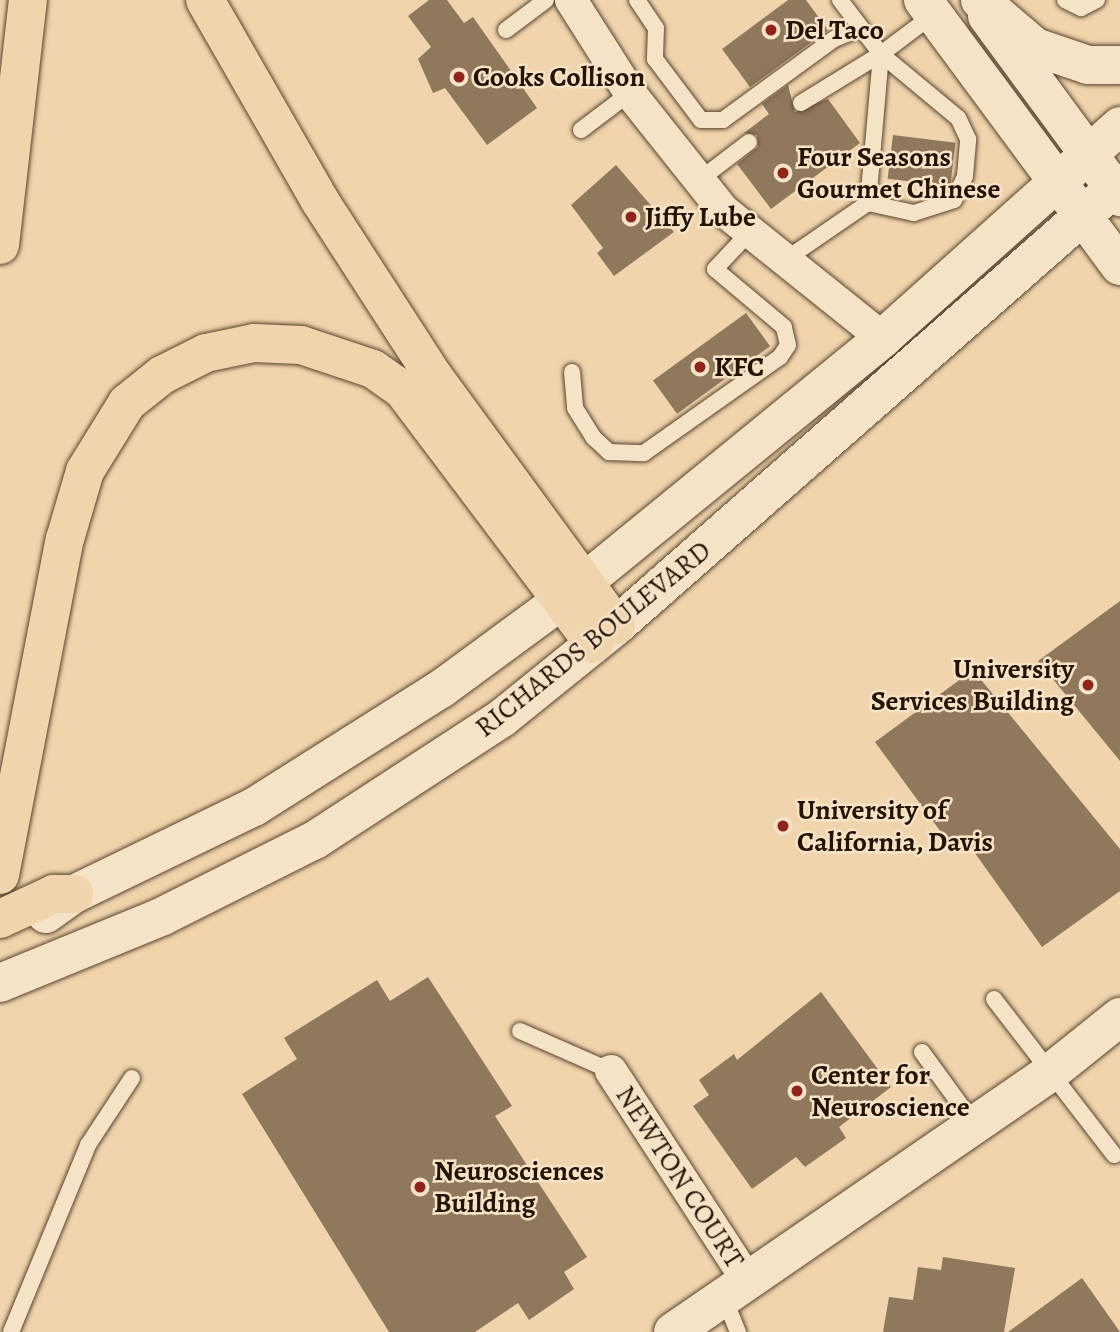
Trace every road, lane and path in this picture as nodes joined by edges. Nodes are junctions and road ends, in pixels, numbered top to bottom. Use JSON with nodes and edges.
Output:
{"nodes":[{"id":1,"x":28,"y":0,"type":"edge"},
{"id":2,"x":205,"y":0,"type":"edge"},
{"id":3,"x":546,"y":0,"type":"edge"},
{"id":4,"x":637,"y":0,"type":"edge"},
{"id":5,"x":840,"y":0,"type":"edge"},
{"id":6,"x":978,"y":0,"type":"edge"},
{"id":7,"x":1065,"y":0,"type":"edge"},
{"id":8,"x":1097,"y":0,"type":"edge"},
{"id":9,"x":581,"y":4,"type":"edge"},
{"id":10,"x":928,"y":7,"type":"edge"},
{"id":11,"x":862,"y":28,"type":"junction"},
{"id":12,"x":506,"y":30,"type":"dead end"},
{"id":13,"x":881,"y":54,"type":"junction"},
{"id":14,"x":1120,"y":65,"type":"edge"},
{"id":15,"x":630,"y":93,"type":"junction"},
{"id":16,"x":801,"y":103,"type":"dead end"},
{"id":17,"x":1120,"y":126,"type":"edge"},
{"id":18,"x":581,"y":130,"type":"dead end"},
{"id":19,"x":749,"y":142,"type":"dead end"},
{"id":20,"x":1089,"y":156,"type":"junction"},
{"id":21,"x":698,"y":181,"type":"junction"},
{"id":22,"x":1060,"y":183,"type":"junction"},
{"id":23,"x":1118,"y":190,"type":"edge"},
{"id":24,"x":868,"y":203,"type":"junction"},
{"id":25,"x":1084,"y":216,"type":"junction"},
{"id":26,"x":748,"y":234,"type":"junction"},
{"id":27,"x":0,"y":246,"type":"edge"},
{"id":28,"x":785,"y":260,"type":"junction"},
{"id":29,"x":1120,"y":266,"type":"edge"},
{"id":30,"x":883,"y":338,"type":"junction"},
{"id":31,"x":572,"y":372,"type":"dead end"},
{"id":32,"x":572,"y":592,"type":"junction"},
{"id":33,"x":605,"y":635,"type":"junction"},
{"id":34,"x":0,"y":875,"type":"edge"},
{"id":35,"x":74,"y":894,"type":"junction"},
{"id":36,"x":0,"y":919,"type":"edge"},
{"id":37,"x":0,"y":937,"type":"edge"},
{"id":38,"x":0,"y":983,"type":"edge"},
{"id":39,"x":994,"y":999,"type":"dead end"},
{"id":40,"x":1120,"y":1017,"type":"edge"},
{"id":41,"x":520,"y":1031,"type":"dead end"},
{"id":42,"x":922,"y":1052,"type":"dead end"},
{"id":43,"x":611,"y":1071,"type":"joint"},
{"id":44,"x":1050,"y":1073,"type":"junction"},
{"id":45,"x":132,"y":1077,"type":"dead end"},
{"id":46,"x":975,"y":1125,"type":"junction"},
{"id":47,"x":1114,"y":1155,"type":"dead end"},
{"id":48,"x":737,"y":1305,"type":"edge"},
{"id":49,"x":11,"y":1332,"type":"edge"},
{"id":50,"x":673,"y":1332,"type":"edge"}],
"edges":[{"from":1,"to":27,"type":"highway"},
{"from":2,"to":32,"type":"highway"},
{"from":3,"to":12,"type":"lane"},
{"from":4,"to":11,"type":"lane"},
{"from":5,"to":11,"type":"lane"},
{"from":6,"to":14,"type":"main road"},
{"from":6,"to":20,"type":"main road"},
{"from":7,"to":8,"type":"lane"},
{"from":9,"to":15,"type":"street"},
{"from":10,"to":13,"type":"lane"},
{"from":10,"to":22,"type":"main road"},
{"from":11,"to":13,"type":"lane"},
{"from":13,"to":16,"type":"lane"},
{"from":13,"to":24,"type":"lane"},
{"from":13,"to":24,"type":"lane"},
{"from":15,"to":18,"type":"lane"},
{"from":15,"to":21,"type":"street"},
{"from":17,"to":20,"type":"main road","name":"RICHARDS BOULEVARD"},
{"from":19,"to":21,"type":"lane"},
{"from":20,"to":22,"type":"main road","name":"RICHARDS BOULEVARD"},
{"from":20,"to":23,"type":"main road"},
{"from":21,"to":26,"type":"street"},
{"from":22,"to":25,"type":"main road"},
{"from":22,"to":30,"type":"main road","name":"RICHARDS BOULEVARD"},
{"from":23,"to":25,"type":"main road","name":"RICHARDS BOULEVARD"},
{"from":24,"to":28,"type":"lane"},
{"from":25,"to":29,"type":"main road"},
{"from":25,"to":33,"type":"main road","name":"RICHARDS BOULEVARD"},
{"from":26,"to":28,"type":"street"},
{"from":26,"to":31,"type":"lane"},
{"from":28,"to":30,"type":"street"},
{"from":30,"to":32,"type":"main road","name":"RICHARDS BOULEVARD"},
{"from":32,"to":33,"type":"highway"},
{"from":32,"to":34,"type":"highway"},
{"from":32,"to":35,"type":"main road","name":"RICHARDS BOULEVARD"},
{"from":33,"to":38,"type":"main road","name":"RICHARDS BOULEVARD"},
{"from":35,"to":36,"type":"highway"},
{"from":35,"to":37,"type":"main road","name":"RICHARDS BOULEVARD"},
{"from":39,"to":44,"type":"lane"},
{"from":40,"to":44,"type":"main road"},
{"from":41,"to":43,"type":"lane"},
{"from":42,"to":46,"type":"lane"},
{"from":43,"to":48,"type":"street","name":"NEWTON COURT"},
{"from":44,"to":46,"type":"main road"},
{"from":44,"to":47,"type":"lane"},
{"from":45,"to":49,"type":"lane"},
{"from":46,"to":48,"type":"main road"},
{"from":48,"to":50,"type":"main road"}]}
